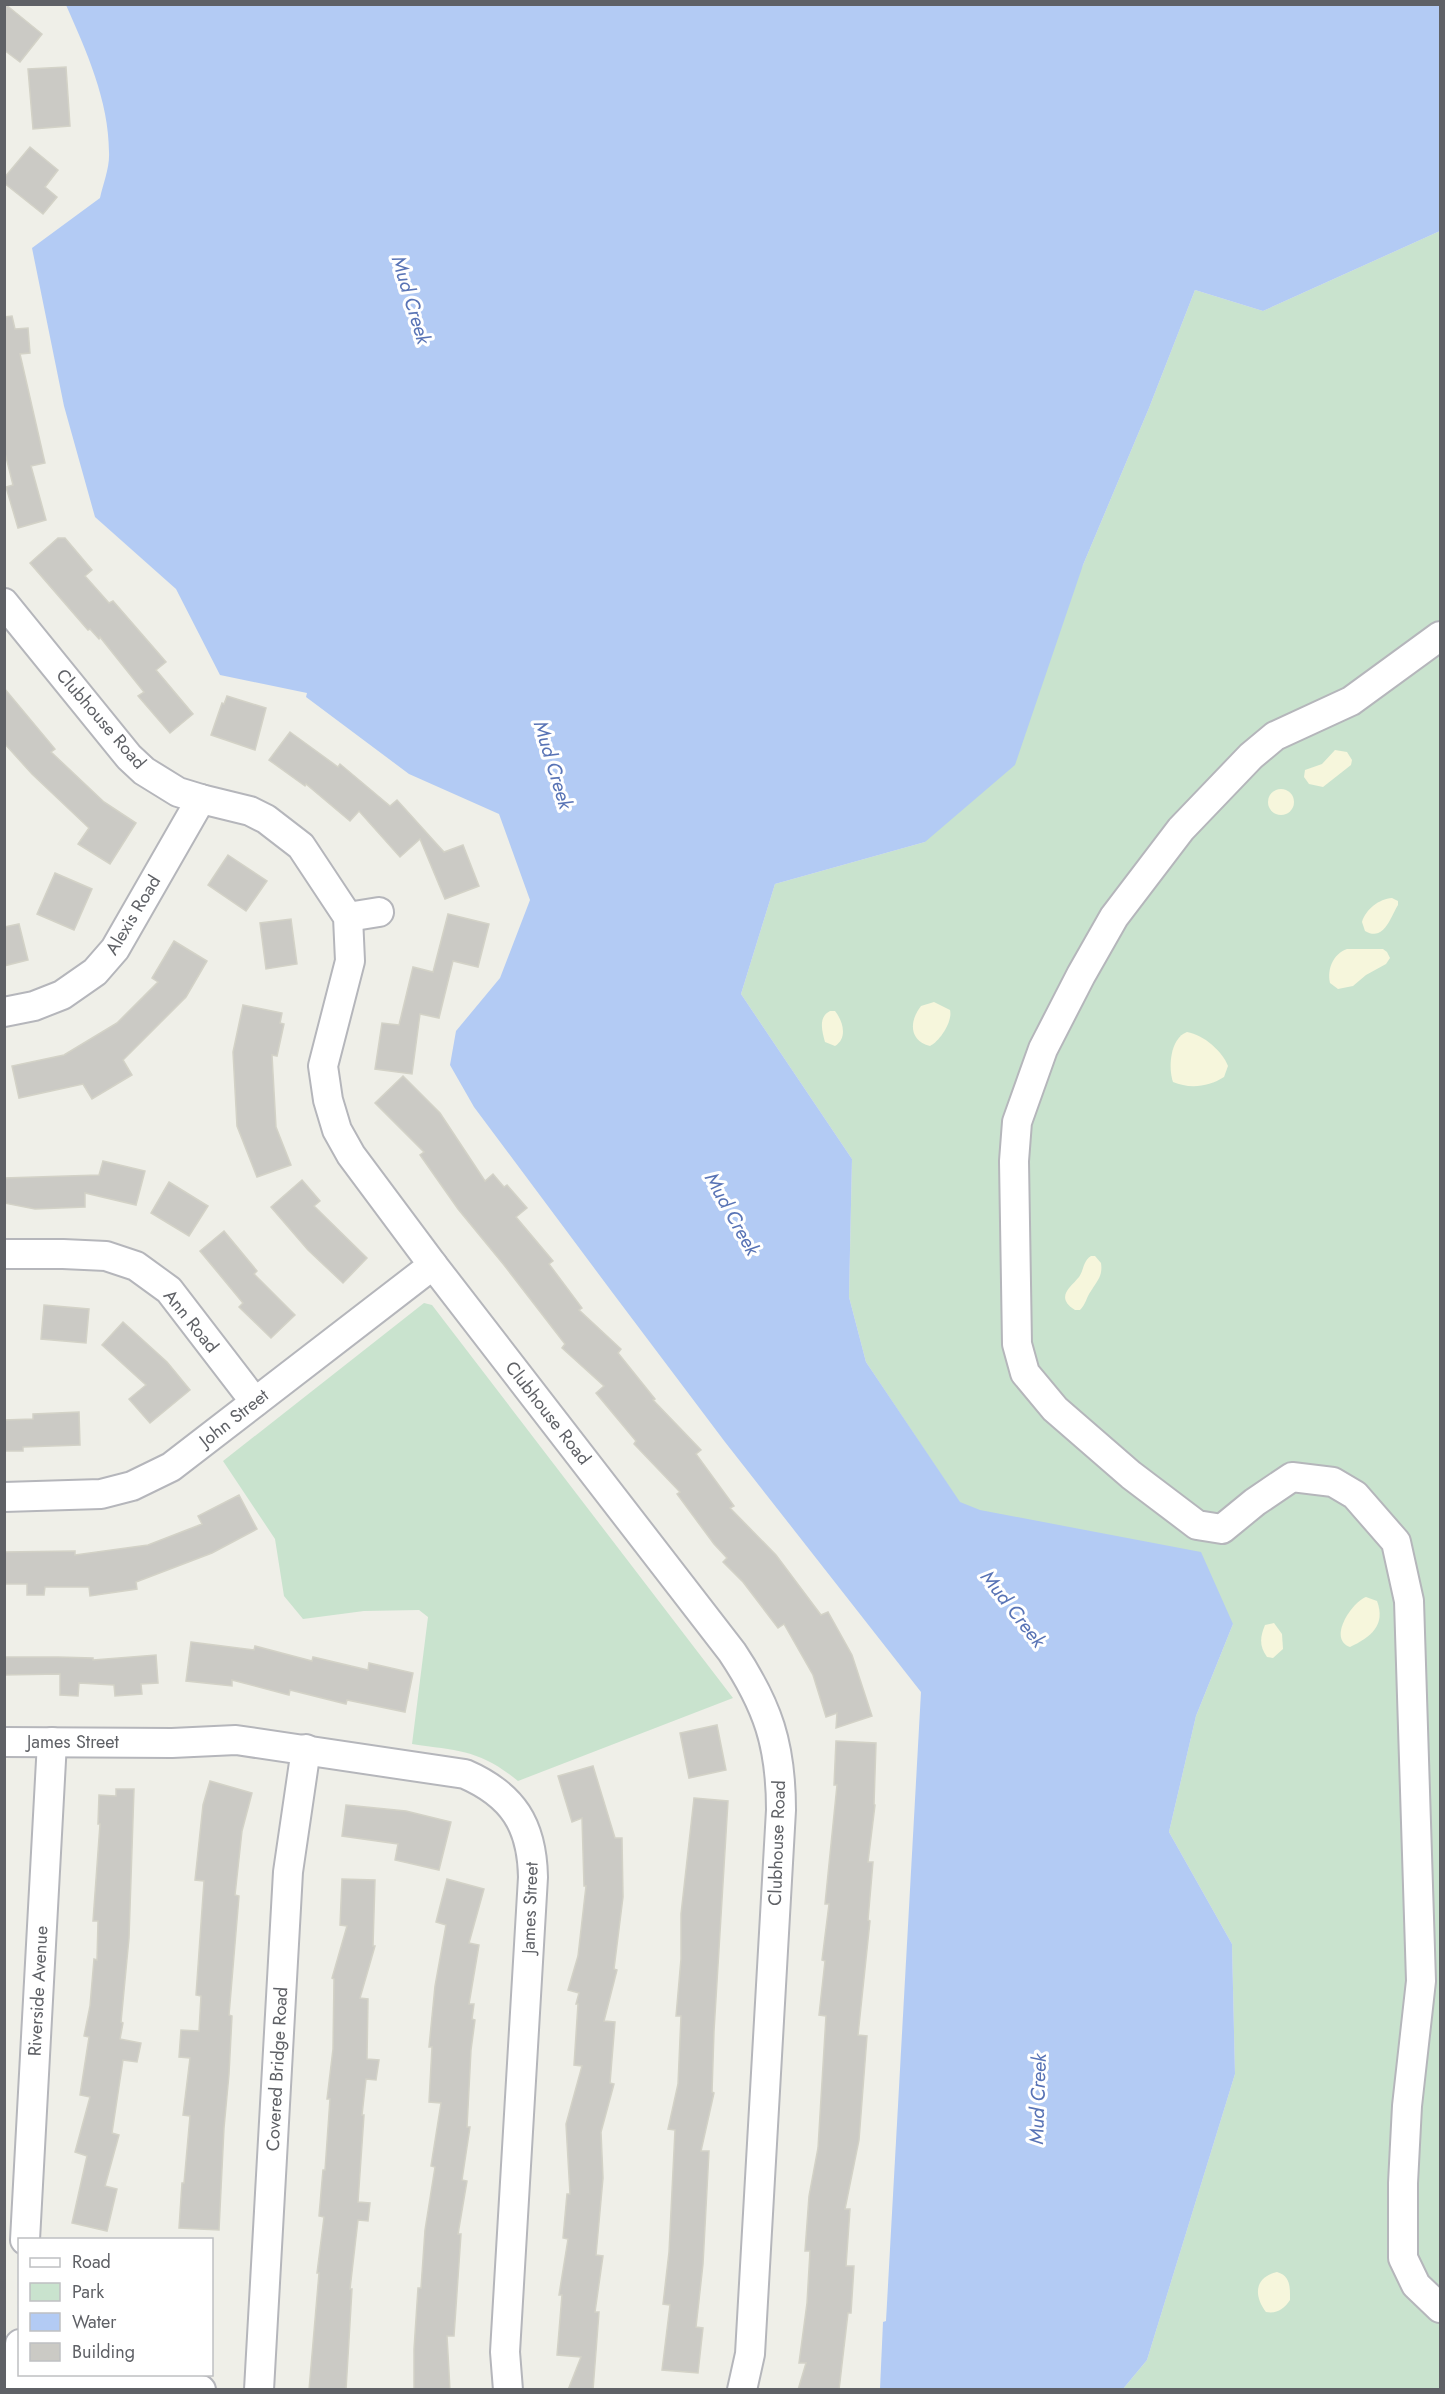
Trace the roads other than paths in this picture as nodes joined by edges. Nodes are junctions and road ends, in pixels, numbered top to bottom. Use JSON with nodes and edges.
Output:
{"nodes":[{"id":1,"x":4,"y":603,"type":"edge"},
{"id":2,"x":1440,"y":636,"type":"edge"},
{"id":3,"x":201,"y":799,"type":"junction"},
{"id":4,"x":379,"y":912,"type":"dead end"},
{"id":5,"x":348,"y":917,"type":"junction"},
{"id":6,"x":4,"y":1012,"type":"edge"},
{"id":7,"x":4,"y":1254,"type":"edge"},
{"id":8,"x":433,"y":1265,"type":"junction"},
{"id":9,"x":255,"y":1402,"type":"junction"},
{"id":10,"x":4,"y":1497,"type":"edge"},
{"id":11,"x":4,"y":1742,"type":"edge"},
{"id":12,"x":52,"y":1742,"type":"junction"},
{"id":13,"x":306,"y":1749,"type":"junction"},
{"id":14,"x":25,"y":2238,"type":"edge"},
{"id":15,"x":1440,"y":2307,"type":"edge"},
{"id":16,"x":18,"y":2355,"type":"edge"},
{"id":17,"x":13,"y":2383,"type":"edge"},
{"id":18,"x":201,"y":2390,"type":"edge"},
{"id":19,"x":260,"y":2390,"type":"edge"},
{"id":20,"x":508,"y":2390,"type":"edge"},
{"id":21,"x":742,"y":2390,"type":"edge"}],
"edges":[{"from":1,"to":3,"type":"street","name":"Clubhouse Road"},
{"from":2,"to":15,"type":"street"},
{"from":3,"to":5,"type":"street","name":"Clubhouse Road"},
{"from":3,"to":6,"type":"street","name":"Alexis Road"},
{"from":4,"to":5,"type":"street"},
{"from":5,"to":8,"type":"street","name":"Clubhouse Road"},
{"from":7,"to":9,"type":"street","name":"Ann Road"},
{"from":8,"to":9,"type":"street","name":"John Street"},
{"from":8,"to":21,"type":"street","name":"Clubhouse Road"},
{"from":9,"to":10,"type":"street","name":"John Street"},
{"from":11,"to":12,"type":"street","name":"James Street"},
{"from":12,"to":13,"type":"street","name":"James Street"},
{"from":12,"to":14,"type":"street","name":"Riverside Avenue"},
{"from":13,"to":19,"type":"street","name":"Covered Bridge Road"},
{"from":13,"to":20,"type":"street","name":"James Street"},
{"from":16,"to":17,"type":"street"},
{"from":17,"to":18,"type":"street"}]}
